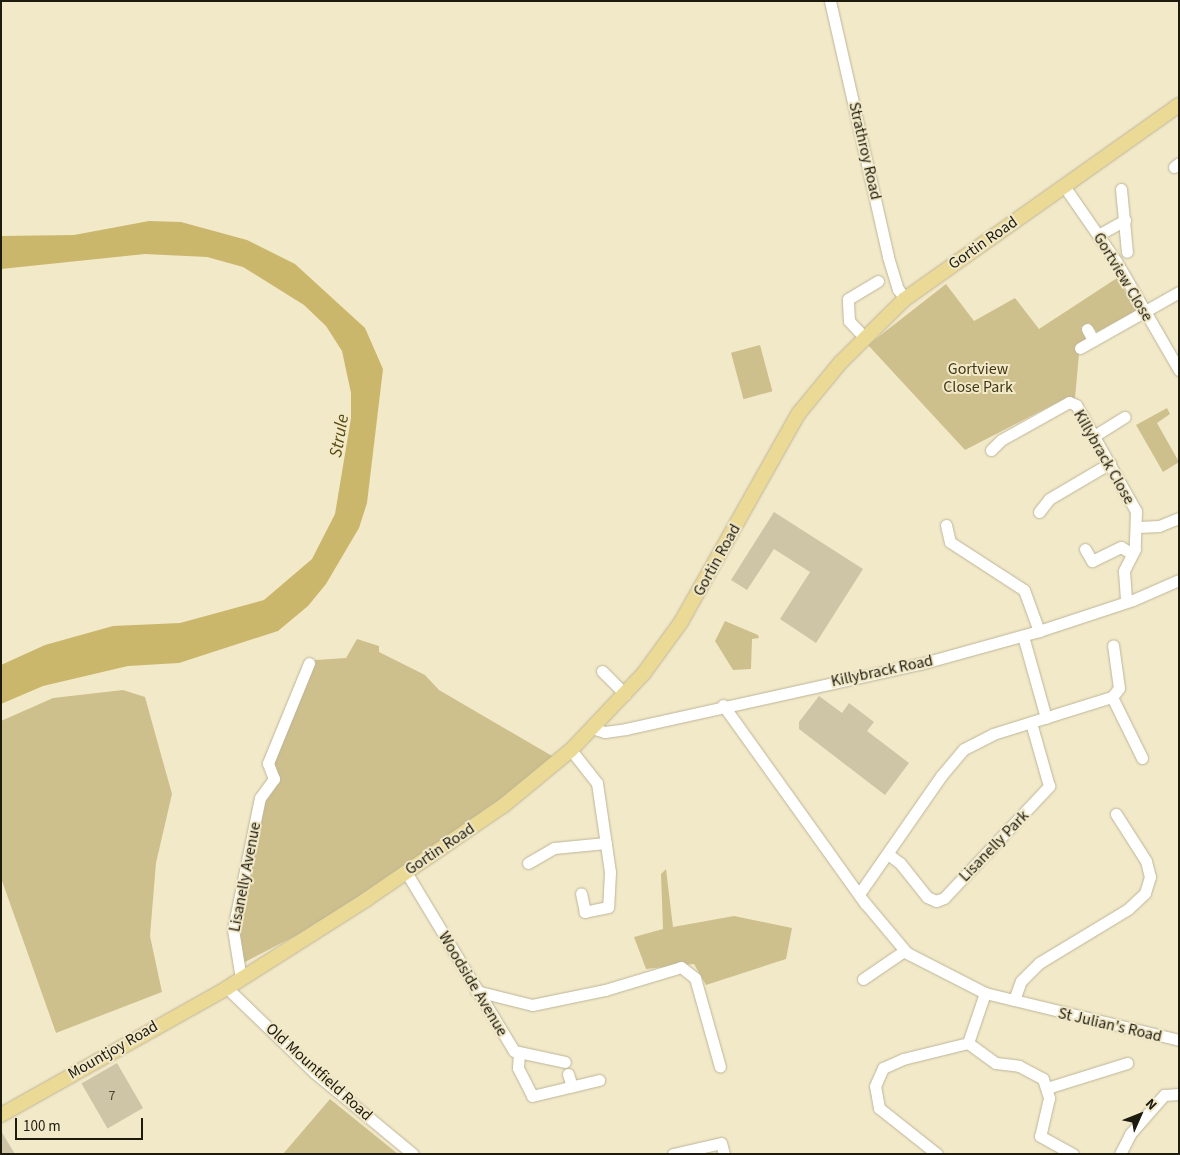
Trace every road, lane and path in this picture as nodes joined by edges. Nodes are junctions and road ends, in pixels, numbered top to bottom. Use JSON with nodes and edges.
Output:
{"nodes":[{"id":1,"x":830,"y":1,"type":"edge"},
{"id":2,"x":1179,"y":105,"type":"edge"},
{"id":3,"x":1064,"y":186,"type":"junction"},
{"id":4,"x":1121,"y":189,"type":"dead end"},
{"id":5,"x":1125,"y":220,"type":"junction"},
{"id":6,"x":1098,"y":235,"type":"junction"},
{"id":7,"x":1127,"y":252,"type":"dead end"},
{"id":8,"x":878,"y":281,"type":"dead end"},
{"id":9,"x":1179,"y":292,"type":"edge"},
{"id":10,"x":905,"y":298,"type":"junction"},
{"id":11,"x":1144,"y":311,"type":"junction"},
{"id":12,"x":1087,"y":329,"type":"dead end"},
{"id":13,"x":865,"y":338,"type":"junction"},
{"id":14,"x":1093,"y":340,"type":"junction"},
{"id":15,"x":1080,"y":348,"type":"dead end"},
{"id":16,"x":1179,"y":370,"type":"edge"},
{"id":17,"x":1124,"y":417,"type":"dead end"},
{"id":18,"x":1094,"y":436,"type":"junction"},
{"id":19,"x":991,"y":450,"type":"dead end"},
{"id":20,"x":1110,"y":463,"type":"junction"},
{"id":21,"x":1039,"y":512,"type":"dead end"},
{"id":22,"x":1179,"y":518,"type":"edge"},
{"id":23,"x":946,"y":525,"type":"dead end"},
{"id":24,"x":1138,"y":527,"type":"junction"},
{"id":25,"x":1085,"y":548,"type":"dead end"},
{"id":26,"x":1132,"y":554,"type":"junction"},
{"id":27,"x":1179,"y":580,"type":"edge"},
{"id":28,"x":1126,"y":602,"type":"junction"},
{"id":29,"x":1039,"y":632,"type":"junction"},
{"id":30,"x":1023,"y":636,"type":"junction"},
{"id":31,"x":1113,"y":645,"type":"dead end"},
{"id":32,"x":309,"y":663,"type":"dead end"},
{"id":33,"x":602,"y":671,"type":"dead end"},
{"id":34,"x":626,"y":694,"type":"junction"},
{"id":35,"x":1112,"y":697,"type":"junction"},
{"id":36,"x":723,"y":705,"type":"junction"},
{"id":37,"x":1046,"y":718,"type":"junction"},
{"id":38,"x":1031,"y":723,"type":"junction"},
{"id":39,"x":595,"y":729,"type":"junction"},
{"id":40,"x":572,"y":750,"type":"junction"},
{"id":41,"x":1142,"y":758,"type":"dead end"},
{"id":42,"x":1116,"y":814,"type":"dead end"},
{"id":43,"x":606,"y":843,"type":"junction"},
{"id":44,"x":888,"y":854,"type":"junction"},
{"id":45,"x":528,"y":863,"type":"dead end"},
{"id":46,"x":406,"y":872,"type":"junction"},
{"id":47,"x":581,"y":894,"type":"dead end"},
{"id":48,"x":859,"y":894,"type":"junction"},
{"id":49,"x":904,"y":951,"type":"junction"},
{"id":50,"x":241,"y":979,"type":"junction"},
{"id":51,"x":863,"y":980,"type":"dead end"},
{"id":52,"x":227,"y":988,"type":"junction"},
{"id":53,"x":476,"y":991,"type":"junction"},
{"id":54,"x":984,"y":993,"type":"junction"},
{"id":55,"x":1014,"y":1000,"type":"junction"},
{"id":56,"x":1179,"y":1040,"type":"edge"},
{"id":57,"x":968,"y":1043,"type":"junction"},
{"id":58,"x":519,"y":1053,"type":"junction"},
{"id":59,"x":565,"y":1062,"type":"dead end"},
{"id":60,"x":1127,"y":1063,"type":"dead end"},
{"id":61,"x":720,"y":1067,"type":"dead end"},
{"id":62,"x":568,"y":1074,"type":"dead end"},
{"id":63,"x":599,"y":1080,"type":"dead end"},
{"id":64,"x":572,"y":1086,"type":"junction"},
{"id":65,"x":1047,"y":1088,"type":"junction"},
{"id":66,"x":1179,"y":1094,"type":"edge"},
{"id":67,"x":1,"y":1115,"type":"edge"},
{"id":68,"x":413,"y":1154,"type":"edge"},
{"id":69,"x":673,"y":1154,"type":"edge"},
{"id":70,"x":724,"y":1154,"type":"edge"},
{"id":71,"x":937,"y":1154,"type":"edge"},
{"id":72,"x":1073,"y":1154,"type":"edge"},
{"id":73,"x":1120,"y":1154,"type":"edge"}],
"edges":[{"from":1,"to":10,"type":"street","name":"Strathroy Road"},
{"from":2,"to":3,"type":"main road","name":"Gortin Road"},
{"from":3,"to":6,"type":"street","name":"Gortview Close"},
{"from":3,"to":10,"type":"main road","name":"Gortin Road"},
{"from":4,"to":5,"type":"street"},
{"from":5,"to":6,"type":"street"},
{"from":5,"to":7,"type":"street"},
{"from":6,"to":11,"type":"street","name":"Gortview Close"},
{"from":8,"to":13,"type":"street"},
{"from":9,"to":11,"type":"street"},
{"from":10,"to":13,"type":"main road","name":"Gortin Road"},
{"from":11,"to":14,"type":"street"},
{"from":11,"to":16,"type":"street","name":"Gortview Close"},
{"from":12,"to":14,"type":"street"},
{"from":13,"to":34,"type":"main road","name":"Gortin Road"},
{"from":14,"to":15,"type":"street"},
{"from":17,"to":18,"type":"street"},
{"from":18,"to":19,"type":"street","name":"Killybrack Close"},
{"from":18,"to":20,"type":"street","name":"Killybrack Close"},
{"from":20,"to":21,"type":"street"},
{"from":20,"to":24,"type":"street","name":"Killybrack Close"},
{"from":22,"to":24,"type":"street"},
{"from":23,"to":29,"type":"street"},
{"from":24,"to":26,"type":"street","name":"Killybrack Close"},
{"from":25,"to":26,"type":"street"},
{"from":26,"to":28,"type":"street","name":"Killybrack Close"},
{"from":27,"to":28,"type":"street","name":"Killybrack Road"},
{"from":28,"to":29,"type":"street","name":"Killybrack Road"},
{"from":29,"to":30,"type":"street","name":"Killybrack Road"},
{"from":30,"to":36,"type":"street","name":"Killybrack Road"},
{"from":30,"to":37,"type":"street"},
{"from":31,"to":35,"type":"street"},
{"from":32,"to":50,"type":"street","name":"Lisanelly Avenue"},
{"from":33,"to":34,"type":"street"},
{"from":34,"to":39,"type":"main road","name":"Gortin Road"},
{"from":35,"to":37,"type":"street"},
{"from":35,"to":41,"type":"street"},
{"from":36,"to":39,"type":"street","name":"Killybrack Road"},
{"from":36,"to":48,"type":"street"},
{"from":37,"to":38,"type":"street"},
{"from":38,"to":44,"type":"street"},
{"from":38,"to":44,"type":"street","name":"Lisanelly Park"},
{"from":39,"to":40,"type":"main road","name":"Gortin Road"},
{"from":40,"to":43,"type":"street"},
{"from":40,"to":46,"type":"main road","name":"Gortin Road"},
{"from":42,"to":55,"type":"street"},
{"from":43,"to":45,"type":"street"},
{"from":43,"to":47,"type":"street"},
{"from":44,"to":48,"type":"street"},
{"from":46,"to":50,"type":"main road","name":"Gortin Road"},
{"from":46,"to":53,"type":"street","name":"Woodside Avenue"},
{"from":48,"to":49,"type":"street"},
{"from":49,"to":51,"type":"street"},
{"from":49,"to":54,"type":"street","name":"St Julian's Road"},
{"from":50,"to":52,"type":"main road","name":"Gortin Road"},
{"from":52,"to":67,"type":"main road","name":"Mountjoy Road"},
{"from":52,"to":68,"type":"street","name":"Old Mountfield Road"},
{"from":53,"to":58,"type":"street","name":"Woodside Avenue"},
{"from":53,"to":61,"type":"street"},
{"from":54,"to":55,"type":"street","name":"St Julian's Road"},
{"from":54,"to":57,"type":"street"},
{"from":55,"to":56,"type":"street","name":"St Julian's Road"},
{"from":57,"to":65,"type":"street"},
{"from":57,"to":71,"type":"street"},
{"from":58,"to":59,"type":"street","name":"Woodside Avenue"},
{"from":58,"to":64,"type":"street"},
{"from":60,"to":65,"type":"street"},
{"from":62,"to":64,"type":"street"},
{"from":63,"to":64,"type":"street"},
{"from":65,"to":72,"type":"street"},
{"from":66,"to":73,"type":"street"},
{"from":69,"to":70,"type":"street"}]}
